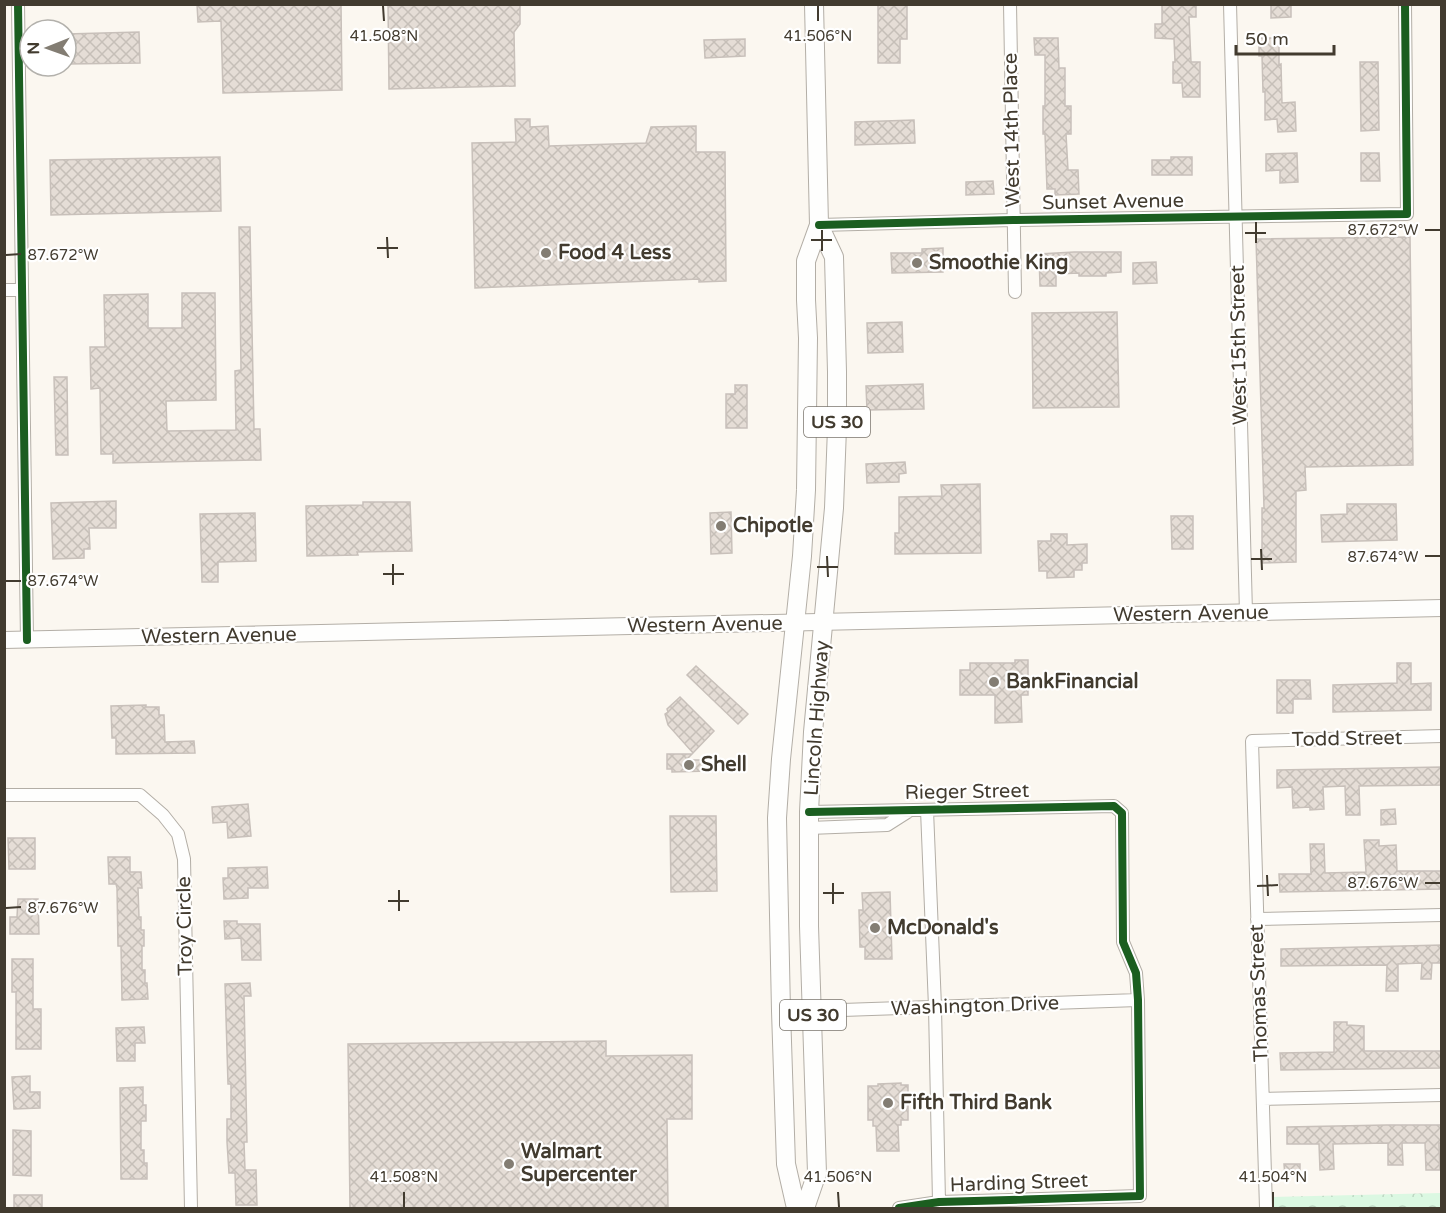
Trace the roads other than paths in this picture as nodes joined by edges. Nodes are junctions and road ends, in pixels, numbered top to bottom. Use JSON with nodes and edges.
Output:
{"nodes":[{"id":1,"x":18,"y":4,"type":"edge"},
{"id":2,"x":814,"y":4,"type":"edge"},
{"id":3,"x":1010,"y":4,"type":"edge"},
{"id":4,"x":1230,"y":4,"type":"edge"},
{"id":5,"x":1405,"y":4,"type":"edge"},
{"id":6,"x":1236,"y":217,"type":"junction"},
{"id":7,"x":1013,"y":220,"type":"junction"},
{"id":8,"x":819,"y":225,"type":"junction"},
{"id":9,"x":4,"y":290,"type":"edge"},
{"id":10,"x":21,"y":290,"type":"junction"},
{"id":11,"x":1015,"y":292,"type":"dead end"},
{"id":12,"x":1442,"y":608,"type":"edge"},
{"id":13,"x":1246,"y":613,"type":"junction"},
{"id":14,"x":824,"y":622,"type":"junction"},
{"id":15,"x":794,"y":623,"type":"junction"},
{"id":16,"x":4,"y":640,"type":"edge"},
{"id":17,"x":27,"y":640,"type":"junction"},
{"id":18,"x":1442,"y":736,"type":"edge"},
{"id":19,"x":1252,"y":741,"type":"joint"},
{"id":20,"x":4,"y":795,"type":"edge"},
{"id":21,"x":927,"y":810,"type":"junction"},
{"id":22,"x":809,"y":820,"type":"junction"},
{"id":23,"x":1442,"y":915,"type":"edge"},
{"id":24,"x":1257,"y":919,"type":"junction"},
{"id":25,"x":1138,"y":1000,"type":"junction"},
{"id":26,"x":935,"y":1007,"type":"junction"},
{"id":27,"x":813,"y":1011,"type":"junction"},
{"id":28,"x":1442,"y":1095,"type":"edge"},
{"id":29,"x":1263,"y":1100,"type":"junction"},
{"id":30,"x":939,"y":1202,"type":"junction"},
{"id":31,"x":191,"y":1209,"type":"edge"},
{"id":32,"x":796,"y":1209,"type":"edge"},
{"id":33,"x":806,"y":1209,"type":"edge"},
{"id":34,"x":899,"y":1209,"type":"edge"},
{"id":35,"x":1266,"y":1209,"type":"edge"}],
"edges":[{"from":1,"to":10,"type":"street"},
{"from":2,"to":8,"type":"main road","number":"US 30"},
{"from":3,"to":7,"type":"street","name":"West 14th Place"},
{"from":4,"to":6,"type":"street","name":"West 15th Street"},
{"from":5,"to":6,"type":"street","name":"Sunset Avenue"},
{"from":6,"to":7,"type":"street","name":"Sunset Avenue"},
{"from":6,"to":13,"type":"street","name":"West 15th Street"},
{"from":7,"to":8,"type":"street","name":"Sunset Avenue"},
{"from":7,"to":11,"type":"street","name":"West 14th Place"},
{"from":8,"to":14,"type":"main road","number":"US 30"},
{"from":8,"to":15,"type":"main road","number":"US 30"},
{"from":9,"to":10,"type":"street"},
{"from":10,"to":17,"type":"street"},
{"from":12,"to":13,"type":"main road","name":"Western Avenue"},
{"from":13,"to":14,"type":"main road","name":"Western Avenue"},
{"from":14,"to":15,"type":"main road","name":"Western Avenue"},
{"from":14,"to":22,"type":"main road","name":"Lincoln Highway","number":"US 30"},
{"from":15,"to":17,"type":"main road","name":"Western Avenue"},
{"from":15,"to":32,"type":"main road","name":"Lincoln Highway","number":"US 30"},
{"from":16,"to":17,"type":"main road","name":"Western Avenue"},
{"from":18,"to":19,"type":"street","name":"Todd Street"},
{"from":19,"to":24,"type":"street","name":"Thomas Street"},
{"from":20,"to":31,"type":"street","name":"Troy Circle"},
{"from":21,"to":22,"type":"street","name":"Rieger Street"},
{"from":21,"to":25,"type":"street","name":"Rieger Street"},
{"from":21,"to":26,"type":"street"},
{"from":22,"to":27,"type":"main road","name":"Lincoln Highway","number":"US 30"},
{"from":23,"to":24,"type":"street"},
{"from":24,"to":29,"type":"street","name":"Thomas Street"},
{"from":25,"to":26,"type":"street","name":"Washington Drive"},
{"from":25,"to":30,"type":"street","name":"Harding Street"},
{"from":26,"to":27,"type":"street","name":"Washington Drive"},
{"from":26,"to":30,"type":"street"},
{"from":27,"to":33,"type":"main road","name":"Lincoln Highway","number":"US 30"},
{"from":28,"to":29,"type":"street"},
{"from":29,"to":35,"type":"street","name":"Thomas Street"},
{"from":30,"to":34,"type":"street","name":"Harding Street"}]}
